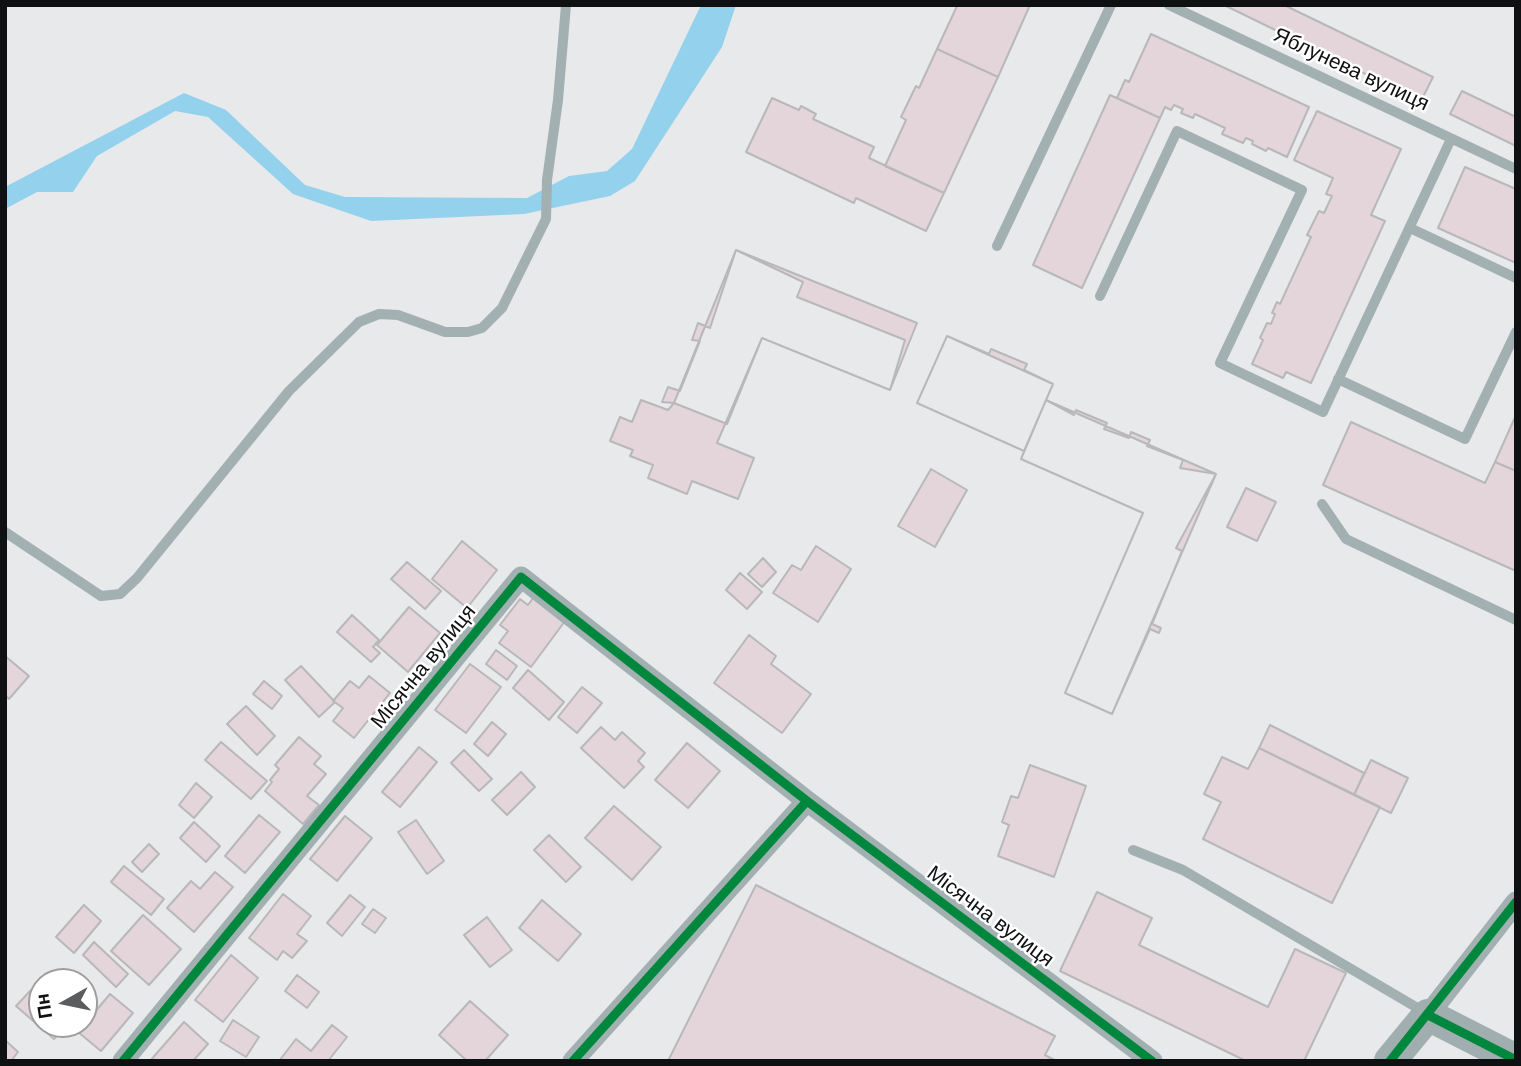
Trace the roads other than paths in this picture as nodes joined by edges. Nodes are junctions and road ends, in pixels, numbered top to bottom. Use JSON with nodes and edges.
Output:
{"nodes":[{"id":1,"x":566,"y":5,"type":"edge"},
{"id":2,"x":1111,"y":5,"type":"edge"},
{"id":3,"x":1169,"y":5,"type":"edge"},
{"id":4,"x":1451,"y":139,"type":"junction"},
{"id":5,"x":1516,"y":169,"type":"edge"},
{"id":6,"x":1410,"y":228,"type":"junction"},
{"id":7,"x":997,"y":246,"type":"dead end"},
{"id":8,"x":1516,"y":278,"type":"edge"},
{"id":9,"x":1100,"y":296,"type":"dead end"},
{"id":10,"x":1516,"y":332,"type":"edge"},
{"id":11,"x":1338,"y":379,"type":"junction"},
{"id":12,"x":1322,"y":505,"type":"dead end"},
{"id":13,"x":5,"y":532,"type":"edge"},
{"id":14,"x":1516,"y":620,"type":"edge"},
{"id":15,"x":807,"y":801,"type":"junction"},
{"id":16,"x":1133,"y":850,"type":"dead end"},
{"id":17,"x":1516,"y":902,"type":"edge"},
{"id":18,"x":1428,"y":1015,"type":"junction"},
{"id":19,"x":1516,"y":1060,"type":"edge"},
{"id":20,"x":123,"y":1061,"type":"edge"},
{"id":21,"x":573,"y":1061,"type":"edge"},
{"id":22,"x":1152,"y":1061,"type":"edge"},
{"id":23,"x":1390,"y":1061,"type":"edge"}],
"edges":[{"from":1,"to":13,"type":"lane"},
{"from":2,"to":7,"type":"lane"},
{"from":3,"to":4,"type":"lane","name":"Яблунева вулиця"},
{"from":4,"to":5,"type":"lane","name":"Яблунева вулиця"},
{"from":4,"to":6,"type":"lane"},
{"from":6,"to":8,"type":"lane"},
{"from":6,"to":11,"type":"lane"},
{"from":9,"to":11,"type":"lane"},
{"from":10,"to":11,"type":"lane"},
{"from":12,"to":14,"type":"lane"},
{"from":15,"to":20,"type":"street","name":"Місячна вулиця"},
{"from":15,"to":21,"type":"street"},
{"from":15,"to":22,"type":"street","name":"Місячна вулиця"},
{"from":16,"to":18,"type":"lane"},
{"from":17,"to":18,"type":"street"},
{"from":18,"to":19,"type":"street"},
{"from":18,"to":23,"type":"street"}]}
